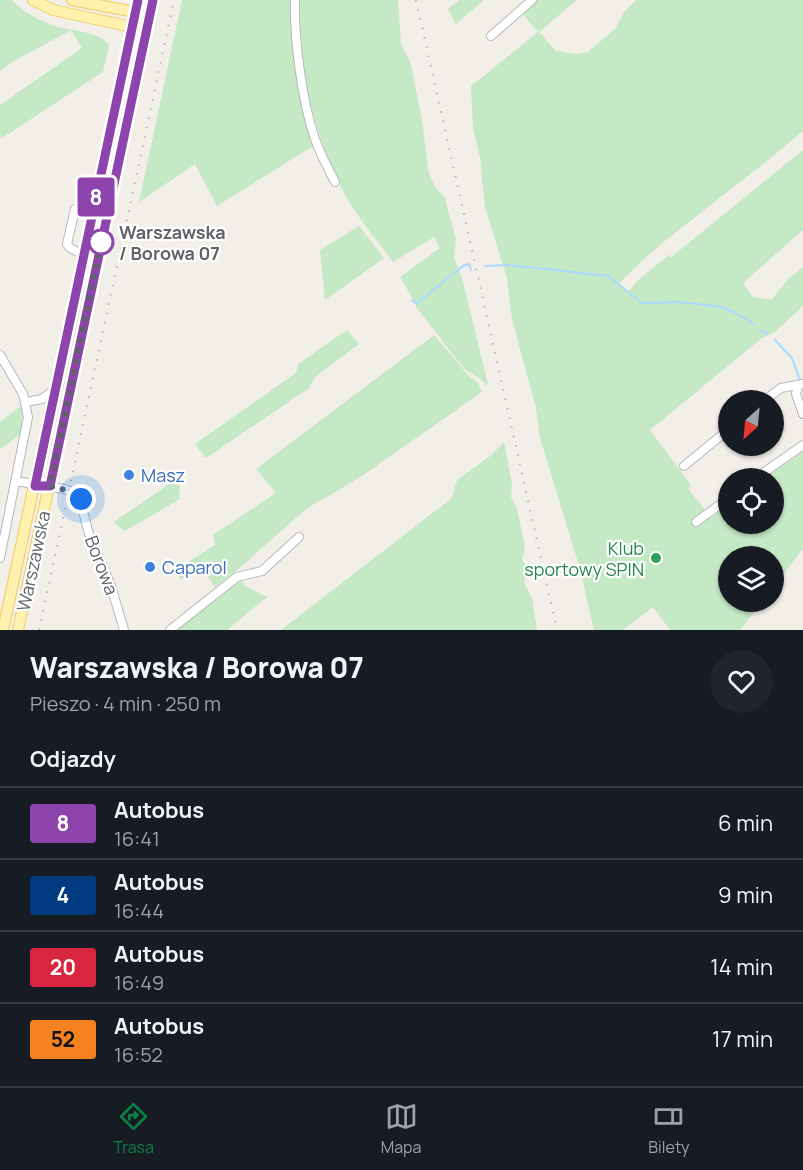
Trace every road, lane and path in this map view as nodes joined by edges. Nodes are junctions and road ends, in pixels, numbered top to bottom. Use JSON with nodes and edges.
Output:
{"nodes":[{"id":1,"x":33,"y":0,"type":"edge"},
{"id":2,"x":72,"y":0,"type":"edge"},
{"id":3,"x":138,"y":0,"type":"edge"},
{"id":4,"x":153,"y":0,"type":"edge"},
{"id":5,"x":295,"y":0,"type":"edge"},
{"id":6,"x":532,"y":0,"type":"edge"},
{"id":7,"x":135,"y":12,"type":"junction"},
{"id":8,"x":148,"y":22,"type":"junction"},
{"id":9,"x":132,"y":27,"type":"junction"},
{"id":10,"x":491,"y":36,"type":"dead end"},
{"id":11,"x":335,"y":182,"type":"dead end"},
{"id":12,"x":75,"y":209,"type":"dead end"},
{"id":13,"x":84,"y":255,"type":"junction"},
{"id":14,"x":0,"y":355,"type":"edge"},
{"id":15,"x":801,"y":385,"type":"edge"},
{"id":16,"x":55,"y":388,"type":"junction"},
{"id":17,"x":778,"y":390,"type":"edge"},
{"id":18,"x":26,"y":402,"type":"junction"},
{"id":19,"x":803,"y":414,"type":"edge"},
{"id":20,"x":718,"y":438,"type":"edge"},
{"id":21,"x":803,"y":445,"type":"edge"},
{"id":22,"x":684,"y":466,"type":"dead end"},
{"id":23,"x":770,"y":468,"type":"edge"},
{"id":24,"x":16,"y":481,"type":"junction"},
{"id":25,"x":35,"y":486,"type":"junction"},
{"id":26,"x":50,"y":486,"type":"junction"},
{"id":27,"x":718,"y":506,"type":"edge"},
{"id":28,"x":4,"y":521,"type":"edge"},
{"id":29,"x":696,"y":522,"type":"dead end"},
{"id":30,"x":299,"y":537,"type":"dead end"},
{"id":31,"x":0,"y":558,"type":"edge"},
{"id":32,"x":3,"y":630,"type":"edge"},
{"id":33,"x":18,"y":630,"type":"edge"},
{"id":34,"x":124,"y":630,"type":"edge"},
{"id":35,"x":170,"y":630,"type":"edge"}],
"edges":[{"from":1,"to":9,"type":"main road"},
{"from":2,"to":7,"type":"main road"},
{"from":3,"to":7,"type":"main road","name":"Warszawska"},
{"from":4,"to":8,"type":"main road","name":"Warszawska"},
{"from":5,"to":11,"type":"street"},
{"from":6,"to":10,"type":"street"},
{"from":7,"to":8,"type":"main road"},
{"from":7,"to":9,"type":"main road","name":"Warszawska"},
{"from":8,"to":9,"type":"main road"},
{"from":8,"to":26,"type":"main road","name":"Warszawska"},
{"from":9,"to":13,"type":"main road","name":"Warszawska"},
{"from":12,"to":13,"type":"street"},
{"from":13,"to":16,"type":"main road","name":"Warszawska"},
{"from":14,"to":18,"type":"street"},
{"from":15,"to":17,"type":"street"},
{"from":15,"to":19,"type":"street"},
{"from":16,"to":18,"type":"street"},
{"from":16,"to":25,"type":"main road","name":"Warszawska"},
{"from":18,"to":24,"type":"street"},
{"from":20,"to":22,"type":"street"},
{"from":21,"to":23,"type":"street"},
{"from":24,"to":25,"type":"street"},
{"from":24,"to":28,"type":"street"},
{"from":25,"to":26,"type":"street","name":"Borowa"},
{"from":25,"to":32,"type":"main road","name":"Warszawska"},
{"from":26,"to":33,"type":"main road","name":"Warszawska"},
{"from":26,"to":34,"type":"street","name":"Borowa"},
{"from":27,"to":29,"type":"street"},
{"from":28,"to":31,"type":"street"},
{"from":30,"to":35,"type":"street"}]}
